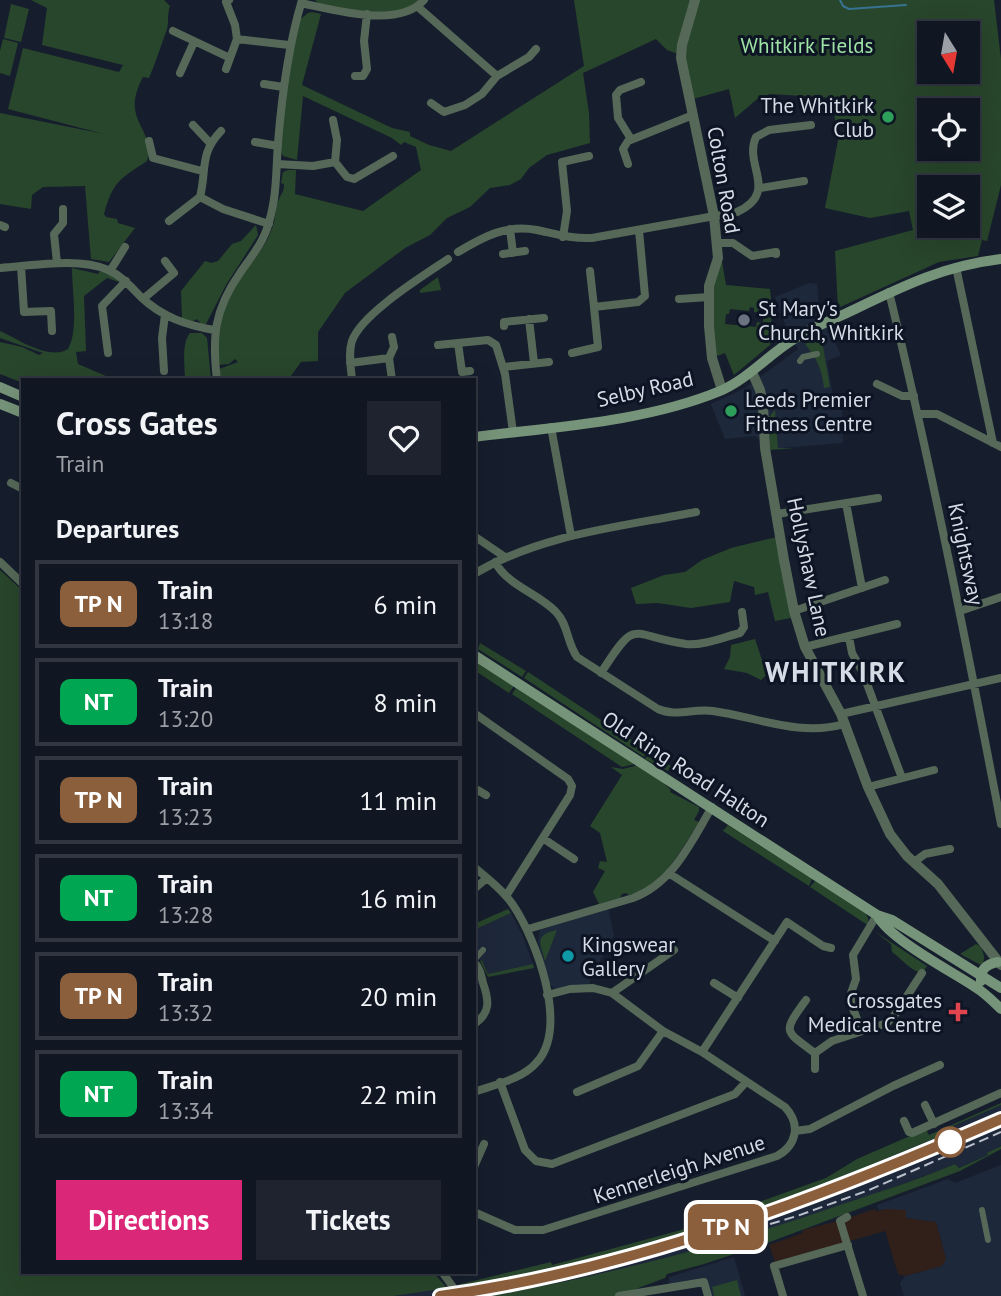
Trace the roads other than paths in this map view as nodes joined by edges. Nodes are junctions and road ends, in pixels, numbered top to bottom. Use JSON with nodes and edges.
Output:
{"nodes":[{"id":1,"x":695,"y":0,"type":"edge"},
{"id":2,"x":226,"y":1,"type":"edge"},
{"id":3,"x":302,"y":1,"type":"edge"},
{"id":4,"x":421,"y":3,"type":"edge"},
{"id":5,"x":367,"y":14,"type":"junction"},
{"id":6,"x":173,"y":31,"type":"dead end"},
{"id":7,"x":237,"y":39,"type":"junction"},
{"id":8,"x":194,"y":42,"type":"junction"},
{"id":9,"x":289,"y":46,"type":"junction"},
{"id":10,"x":536,"y":49,"type":"dead end"},
{"id":11,"x":230,"y":58,"type":"junction"},
{"id":12,"x":226,"y":69,"type":"dead end"},
{"id":13,"x":180,"y":73,"type":"dead end"},
{"id":14,"x":355,"y":76,"type":"dead end"},
{"id":15,"x":497,"y":76,"type":"junction"},
{"id":16,"x":642,"y":82,"type":"dead end"},
{"id":17,"x":264,"y":84,"type":"dead end"},
{"id":18,"x":283,"y":87,"type":"junction"},
{"id":19,"x":431,"y":103,"type":"dead end"},
{"id":20,"x":693,"y":115,"type":"junction"},
{"id":21,"x":333,"y":120,"type":"dead end"},
{"id":22,"x":193,"y":125,"type":"dead end"},
{"id":23,"x":811,"y":125,"type":"dead end"},
{"id":24,"x":221,"y":131,"type":"dead end"},
{"id":25,"x":631,"y":139,"type":"junction"},
{"id":26,"x":149,"y":141,"type":"dead end"},
{"id":27,"x":255,"y":142,"type":"dead end"},
{"id":28,"x":210,"y":143,"type":"junction"},
{"id":29,"x":278,"y":146,"type":"junction"},
{"id":30,"x":393,"y":156,"type":"dead end"},
{"id":31,"x":589,"y":156,"type":"dead end"},
{"id":32,"x":335,"y":162,"type":"junction"},
{"id":33,"x":277,"y":164,"type":"junction"},
{"id":34,"x":628,"y":164,"type":"dead end"},
{"id":35,"x":202,"y":171,"type":"junction"},
{"id":36,"x":804,"y":181,"type":"dead end"},
{"id":37,"x":793,"y":183,"type":"junction"},
{"id":38,"x":760,"y":188,"type":"junction"},
{"id":39,"x":795,"y":194,"type":"dead end"},
{"id":40,"x":200,"y":197,"type":"junction"},
{"id":41,"x":62,"y":209,"type":"dead end"},
{"id":42,"x":714,"y":216,"type":"junction"},
{"id":43,"x":169,"y":220,"type":"dead end"},
{"id":44,"x":269,"y":224,"type":"junction"},
{"id":45,"x":510,"y":229,"type":"junction"},
{"id":46,"x":639,"y":230,"type":"junction"},
{"id":47,"x":563,"y":237,"type":"junction"},
{"id":48,"x":717,"y":243,"type":"junction"},
{"id":49,"x":125,"y":247,"type":"dead end"},
{"id":50,"x":525,"y":251,"type":"dead end"},
{"id":51,"x":458,"y":252,"type":"dead end"},
{"id":52,"x":513,"y":253,"type":"junction"},
{"id":53,"x":503,"y":254,"type":"dead end"},
{"id":54,"x":776,"y":254,"type":"dead end"},
{"id":55,"x":448,"y":259,"type":"dead end"},
{"id":56,"x":1001,"y":259,"type":"edge"},
{"id":57,"x":164,"y":261,"type":"dead end"},
{"id":58,"x":57,"y":262,"type":"junction"},
{"id":59,"x":21,"y":266,"type":"junction"},
{"id":60,"x":956,"y":267,"type":"junction"},
{"id":61,"x":0,"y":268,"type":"edge"},
{"id":62,"x":110,"y":271,"type":"junction"},
{"id":63,"x":590,"y":271,"type":"dead end"},
{"id":64,"x":126,"y":281,"type":"junction"},
{"id":65,"x":889,"y":292,"type":"junction"},
{"id":66,"x":709,"y":297,"type":"junction"},
{"id":67,"x":143,"y":299,"type":"junction"},
{"id":68,"x":679,"y":299,"type":"dead end"},
{"id":69,"x":594,"y":307,"type":"junction"},
{"id":70,"x":165,"y":316,"type":"junction"},
{"id":71,"x":544,"y":317,"type":"dead end"},
{"id":72,"x":529,"y":319,"type":"junction"},
{"id":73,"x":504,"y":326,"type":"dead end"},
{"id":74,"x":214,"y":330,"type":"junction"},
{"id":75,"x":52,"y":331,"type":"dead end"},
{"id":76,"x":392,"y":337,"type":"dead end"},
{"id":77,"x":458,"y":343,"type":"junction"},
{"id":78,"x":439,"y":345,"type":"dead end"},
{"id":79,"x":108,"y":353,"type":"dead end"},
{"id":80,"x":572,"y":353,"type":"dead end"},
{"id":81,"x":817,"y":354,"type":"dead end"},
{"id":82,"x":389,"y":358,"type":"junction"},
{"id":83,"x":800,"y":361,"type":"dead end"},
{"id":84,"x":549,"y":362,"type":"dead end"},
{"id":85,"x":350,"y":363,"type":"junction"},
{"id":86,"x":534,"y":363,"type":"junction"},
{"id":87,"x":504,"y":367,"type":"junction"},
{"id":88,"x":164,"y":371,"type":"dead end"},
{"id":89,"x":470,"y":372,"type":"dead end"},
{"id":90,"x":752,"y":372,"type":"junction"},
{"id":91,"x":217,"y":378,"type":"edge"},
{"id":92,"x":352,"y":378,"type":"edge"},
{"id":93,"x":392,"y":378,"type":"edge"},
{"id":94,"x":877,"y":384,"type":"dead end"},
{"id":95,"x":0,"y":387,"type":"edge"},
{"id":96,"x":722,"y":390,"type":"junction"},
{"id":97,"x":21,"y":396,"type":"edge"},
{"id":98,"x":914,"y":396,"type":"junction"},
{"id":99,"x":0,"y":404,"type":"edge"},
{"id":100,"x":21,"y":412,"type":"edge"},
{"id":101,"x":919,"y":414,"type":"junction"},
{"id":102,"x":551,"y":427,"type":"junction"},
{"id":103,"x":513,"y":432,"type":"junction"},
{"id":104,"x":476,"y":437,"type":"edge"},
{"id":105,"x":997,"y":445,"type":"edge"},
{"id":106,"x":11,"y":483,"type":"dead end"},
{"id":107,"x":21,"y":488,"type":"edge"},
{"id":108,"x":878,"y":498,"type":"dead end"},
{"id":109,"x":846,"y":503,"type":"junction"},
{"id":110,"x":696,"y":512,"type":"dead end"},
{"id":111,"x":778,"y":514,"type":"junction"},
{"id":112,"x":571,"y":536,"type":"junction"},
{"id":113,"x":476,"y":537,"type":"edge"},
{"id":114,"x":505,"y":557,"type":"junction"},
{"id":115,"x":0,"y":562,"type":"edge"},
{"id":116,"x":495,"y":562,"type":"junction"},
{"id":117,"x":476,"y":573,"type":"edge"},
{"id":118,"x":885,"y":580,"type":"dead end"},
{"id":119,"x":21,"y":582,"type":"edge"},
{"id":120,"x":862,"y":588,"type":"junction"},
{"id":121,"x":1001,"y":597,"type":"edge"},
{"id":122,"x":794,"y":611,"type":"junction"},
{"id":123,"x":960,"y":611,"type":"junction"},
{"id":124,"x":742,"y":612,"type":"dead end"},
{"id":125,"x":897,"y":624,"type":"dead end"},
{"id":126,"x":849,"y":637,"type":"junction"},
{"id":127,"x":805,"y":647,"type":"junction"},
{"id":128,"x":476,"y":656,"type":"edge"},
{"id":129,"x":601,"y":673,"type":"junction"},
{"id":130,"x":1001,"y":678,"type":"edge"},
{"id":131,"x":974,"y":684,"type":"junction"},
{"id":132,"x":876,"y":707,"type":"junction"},
{"id":133,"x":476,"y":714,"type":"edge"},
{"id":134,"x":842,"y":719,"type":"junction"},
{"id":135,"x":934,"y":770,"type":"dead end"},
{"id":136,"x":902,"y":778,"type":"junction"},
{"id":137,"x":868,"y":787,"type":"junction"},
{"id":138,"x":476,"y":789,"type":"edge"},
{"id":139,"x":486,"y":795,"type":"dead end"},
{"id":140,"x":712,"y":807,"type":"junction"},
{"id":141,"x":1001,"y":824,"type":"edge"},
{"id":142,"x":544,"y":839,"type":"junction"},
{"id":143,"x":950,"y":849,"type":"dead end"},
{"id":144,"x":574,"y":859,"type":"dead end"},
{"id":145,"x":914,"y":862,"type":"junction"},
{"id":146,"x":476,"y":869,"type":"edge"},
{"id":147,"x":670,"y":874,"type":"junction"},
{"id":148,"x":487,"y":878,"type":"junction"},
{"id":149,"x":476,"y":886,"type":"edge"},
{"id":150,"x":506,"y":896,"type":"junction"},
{"id":151,"x":877,"y":915,"type":"junction"},
{"id":152,"x":528,"y":929,"type":"junction"},
{"id":153,"x":775,"y":941,"type":"junction"},
{"id":154,"x":831,"y":948,"type":"dead end"},
{"id":155,"x":483,"y":950,"type":"dead end"},
{"id":156,"x":674,"y":950,"type":"dead end"},
{"id":157,"x":476,"y":959,"type":"edge"},
{"id":158,"x":1000,"y":962,"type":"edge"},
{"id":159,"x":476,"y":963,"type":"edge"},
{"id":160,"x":922,"y":973,"type":"dead end"},
{"id":161,"x":979,"y":979,"type":"junction"},
{"id":162,"x":714,"y":983,"type":"dead end"},
{"id":163,"x":1001,"y":988,"type":"edge"},
{"id":164,"x":612,"y":993,"type":"junction"},
{"id":165,"x":547,"y":995,"type":"junction"},
{"id":166,"x":738,"y":998,"type":"junction"},
{"id":167,"x":806,"y":1000,"type":"dead end"},
{"id":168,"x":1001,"y":1009,"type":"edge"},
{"id":169,"x":476,"y":1022,"type":"edge"},
{"id":170,"x":861,"y":1030,"type":"junction"},
{"id":171,"x":663,"y":1031,"type":"junction"},
{"id":172,"x":702,"y":1052,"type":"junction"},
{"id":173,"x":815,"y":1053,"type":"junction"},
{"id":174,"x":940,"y":1065,"type":"dead end"},
{"id":175,"x":816,"y":1069,"type":"dead end"},
{"id":176,"x":500,"y":1082,"type":"junction"},
{"id":177,"x":746,"y":1082,"type":"junction"},
{"id":178,"x":476,"y":1091,"type":"edge"},
{"id":179,"x":577,"y":1092,"type":"dead end"},
{"id":180,"x":1001,"y":1093,"type":"edge"},
{"id":181,"x":925,"y":1105,"type":"dead end"},
{"id":182,"x":904,"y":1121,"type":"dead end"},
{"id":183,"x":934,"y":1124,"type":"junction"},
{"id":184,"x":795,"y":1131,"type":"junction"},
{"id":185,"x":484,"y":1144,"type":"dead end"},
{"id":186,"x":476,"y":1162,"type":"edge"},
{"id":187,"x":982,"y":1210,"type":"dead end"},
{"id":188,"x":476,"y":1213,"type":"edge"},
{"id":189,"x":847,"y":1217,"type":"dead end"},
{"id":190,"x":995,"y":1227,"type":"dead end"},
{"id":191,"x":986,"y":1229,"type":"junction"},
{"id":192,"x":988,"y":1240,"type":"dead end"},
{"id":193,"x":848,"y":1245,"type":"junction"},
{"id":194,"x":443,"y":1274,"type":"edge"},
{"id":195,"x":453,"y":1287,"type":"dead end"},
{"id":196,"x":635,"y":1294,"type":"edge"},
{"id":197,"x":619,"y":1296,"type":"edge"},
{"id":198,"x":708,"y":1296,"type":"edge"},
{"id":199,"x":783,"y":1296,"type":"edge"},
{"id":200,"x":863,"y":1296,"type":"edge"}],
"edges":[{"from":1,"to":20,"type":"street","name":"Colton Road"},
{"from":2,"to":7,"type":"street"},
{"from":3,"to":5,"type":"street"},
{"from":3,"to":9,"type":"street"},
{"from":4,"to":5,"type":"street"},
{"from":4,"to":15,"type":"street"},
{"from":5,"to":14,"type":"street"},
{"from":6,"to":8,"type":"street"},
{"from":7,"to":9,"type":"street"},
{"from":7,"to":11,"type":"street"},
{"from":8,"to":11,"type":"street"},
{"from":8,"to":13,"type":"street"},
{"from":9,"to":18,"type":"street"},
{"from":10,"to":15,"type":"street"},
{"from":11,"to":12,"type":"street"},
{"from":15,"to":19,"type":"street"},
{"from":16,"to":25,"type":"street"},
{"from":17,"to":18,"type":"street"},
{"from":18,"to":29,"type":"street"},
{"from":20,"to":25,"type":"street"},
{"from":20,"to":42,"type":"street","name":"Colton Road"},
{"from":21,"to":32,"type":"street"},
{"from":22,"to":28,"type":"street"},
{"from":23,"to":38,"type":"street"},
{"from":24,"to":28,"type":"street"},
{"from":25,"to":34,"type":"street"},
{"from":26,"to":35,"type":"street"},
{"from":27,"to":29,"type":"street"},
{"from":28,"to":35,"type":"street"},
{"from":29,"to":33,"type":"street"},
{"from":30,"to":32,"type":"street"},
{"from":31,"to":47,"type":"street"},
{"from":32,"to":33,"type":"street"},
{"from":33,"to":44,"type":"street"},
{"from":35,"to":40,"type":"street"},
{"from":36,"to":37,"type":"street"},
{"from":37,"to":38,"type":"street"},
{"from":37,"to":39,"type":"street"},
{"from":38,"to":42,"type":"street"},
{"from":40,"to":43,"type":"street"},
{"from":40,"to":44,"type":"street"},
{"from":41,"to":58,"type":"street"},
{"from":42,"to":46,"type":"street"},
{"from":42,"to":48,"type":"street","name":"Colton Road"},
{"from":44,"to":74,"type":"street"},
{"from":45,"to":47,"type":"street"},
{"from":45,"to":51,"type":"street"},
{"from":45,"to":52,"type":"street"},
{"from":46,"to":47,"type":"street"},
{"from":46,"to":69,"type":"street"},
{"from":48,"to":54,"type":"street"},
{"from":48,"to":66,"type":"street","name":"Colton Road"},
{"from":49,"to":62,"type":"street"},
{"from":50,"to":52,"type":"street"},
{"from":52,"to":53,"type":"street"},
{"from":55,"to":85,"type":"street"},
{"from":56,"to":60,"type":"main road","name":"Selby Road"},
{"from":57,"to":67,"type":"street"},
{"from":58,"to":59,"type":"street"},
{"from":58,"to":62,"type":"street"},
{"from":59,"to":61,"type":"street"},
{"from":59,"to":75,"type":"street"},
{"from":60,"to":65,"type":"main road","name":"Selby Road"},
{"from":60,"to":105,"type":"street"},
{"from":62,"to":64,"type":"street"},
{"from":63,"to":69,"type":"street"},
{"from":64,"to":67,"type":"street"},
{"from":64,"to":79,"type":"street"},
{"from":65,"to":90,"type":"main road","name":"Selby Road"},
{"from":65,"to":98,"type":"street","name":"Knightsway"},
{"from":66,"to":68,"type":"street"},
{"from":66,"to":96,"type":"street","name":"Colton Road"},
{"from":67,"to":70,"type":"street"},
{"from":69,"to":80,"type":"street"},
{"from":70,"to":74,"type":"street"},
{"from":70,"to":88,"type":"street"},
{"from":71,"to":72,"type":"street"},
{"from":72,"to":73,"type":"street"},
{"from":72,"to":86,"type":"street"},
{"from":74,"to":91,"type":"street"},
{"from":76,"to":82,"type":"street"},
{"from":77,"to":78,"type":"street"},
{"from":77,"to":87,"type":"street"},
{"from":77,"to":89,"type":"street"},
{"from":81,"to":83,"type":"street"},
{"from":82,"to":85,"type":"street"},
{"from":82,"to":93,"type":"street"},
{"from":84,"to":86,"type":"street"},
{"from":85,"to":92,"type":"street"},
{"from":86,"to":87,"type":"street"},
{"from":87,"to":103,"type":"street"},
{"from":90,"to":96,"type":"main road","name":"Selby Road"},
{"from":90,"to":111,"type":"street","name":"Hollyshaw Lane"},
{"from":94,"to":98,"type":"street"},
{"from":95,"to":97,"type":"main road"},
{"from":96,"to":102,"type":"main road","name":"Selby Road"},
{"from":98,"to":101,"type":"street","name":"Knightsway"},
{"from":99,"to":100,"type":"main road"},
{"from":101,"to":105,"type":"street"},
{"from":101,"to":123,"type":"street","name":"Knightsway"},
{"from":102,"to":103,"type":"main road","name":"Selby Road"},
{"from":102,"to":112,"type":"street"},
{"from":103,"to":104,"type":"main road","name":"Selby Road"},
{"from":106,"to":107,"type":"street"},
{"from":108,"to":109,"type":"street"},
{"from":109,"to":111,"type":"street"},
{"from":109,"to":120,"type":"street"},
{"from":110,"to":112,"type":"street"},
{"from":111,"to":122,"type":"street","name":"Hollyshaw Lane"},
{"from":112,"to":114,"type":"street"},
{"from":113,"to":114,"type":"street"},
{"from":114,"to":116,"type":"street"},
{"from":115,"to":119,"type":"street"},
{"from":116,"to":117,"type":"street"},
{"from":116,"to":129,"type":"street"},
{"from":118,"to":120,"type":"street"},
{"from":120,"to":122,"type":"street"},
{"from":121,"to":123,"type":"street"},
{"from":122,"to":127,"type":"street","name":"Hollyshaw Lane"},
{"from":123,"to":131,"type":"street","name":"Knightsway"},
{"from":124,"to":129,"type":"street"},
{"from":125,"to":126,"type":"street"},
{"from":126,"to":127,"type":"street"},
{"from":126,"to":132,"type":"street"},
{"from":127,"to":134,"type":"street","name":"Hollyshaw Lane"},
{"from":128,"to":140,"type":"main road","name":"Old Ring Road Halton"},
{"from":129,"to":134,"type":"street"},
{"from":130,"to":131,"type":"street"},
{"from":131,"to":132,"type":"street"},
{"from":131,"to":141,"type":"street","name":"Knightsway"},
{"from":132,"to":134,"type":"street"},
{"from":132,"to":136,"type":"street"},
{"from":133,"to":142,"type":"street"},
{"from":134,"to":137,"type":"street","name":"Hollyshaw Lane"},
{"from":135,"to":136,"type":"street"},
{"from":136,"to":137,"type":"street"},
{"from":137,"to":145,"type":"street","name":"Hollyshaw Lane"},
{"from":138,"to":139,"type":"street"},
{"from":140,"to":147,"type":"street"},
{"from":140,"to":151,"type":"main road","name":"Old Ring Road Halton"},
{"from":142,"to":144,"type":"street"},
{"from":142,"to":150,"type":"street"},
{"from":143,"to":145,"type":"street"},
{"from":145,"to":158,"type":"street","name":"Hollyshaw Lane"},
{"from":146,"to":148,"type":"street"},
{"from":147,"to":152,"type":"street"},
{"from":147,"to":153,"type":"street"},
{"from":148,"to":149,"type":"street"},
{"from":148,"to":150,"type":"street"},
{"from":150,"to":152,"type":"street"},
{"from":151,"to":161,"type":"main road","name":"Old Ring Road Halton"},
{"from":151,"to":170,"type":"street"},
{"from":152,"to":165,"type":"street"},
{"from":153,"to":154,"type":"street"},
{"from":153,"to":166,"type":"street"},
{"from":155,"to":157,"type":"street"},
{"from":156,"to":164,"type":"street"},
{"from":158,"to":161,"type":"main road"},
{"from":159,"to":169,"type":"street"},
{"from":160,"to":170,"type":"street"},
{"from":161,"to":163,"type":"main road","name":"Old Ring Road Halton"},
{"from":161,"to":168,"type":"main road"},
{"from":162,"to":166,"type":"street"},
{"from":164,"to":165,"type":"street"},
{"from":164,"to":171,"type":"street"},
{"from":165,"to":176,"type":"street"},
{"from":166,"to":172,"type":"street"},
{"from":167,"to":173,"type":"street"},
{"from":170,"to":173,"type":"street"},
{"from":171,"to":172,"type":"street"},
{"from":171,"to":179,"type":"street"},
{"from":172,"to":177,"type":"street"},
{"from":173,"to":175,"type":"street"},
{"from":174,"to":184,"type":"street"},
{"from":176,"to":177,"type":"street"},
{"from":176,"to":178,"type":"street"},
{"from":177,"to":184,"type":"street"},
{"from":180,"to":183,"type":"street"},
{"from":181,"to":183,"type":"street"},
{"from":182,"to":183,"type":"street"},
{"from":184,"to":188,"type":"street","name":"Kennerleigh Avenue"},
{"from":185,"to":186,"type":"street"},
{"from":187,"to":191,"type":"street"},
{"from":189,"to":193,"type":"street"},
{"from":190,"to":191,"type":"street"},
{"from":191,"to":192,"type":"street"},
{"from":193,"to":199,"type":"street"},
{"from":193,"to":200,"type":"street"},
{"from":194,"to":195,"type":"street"},
{"from":196,"to":197,"type":"street"},
{"from":196,"to":198,"type":"street"}]}
